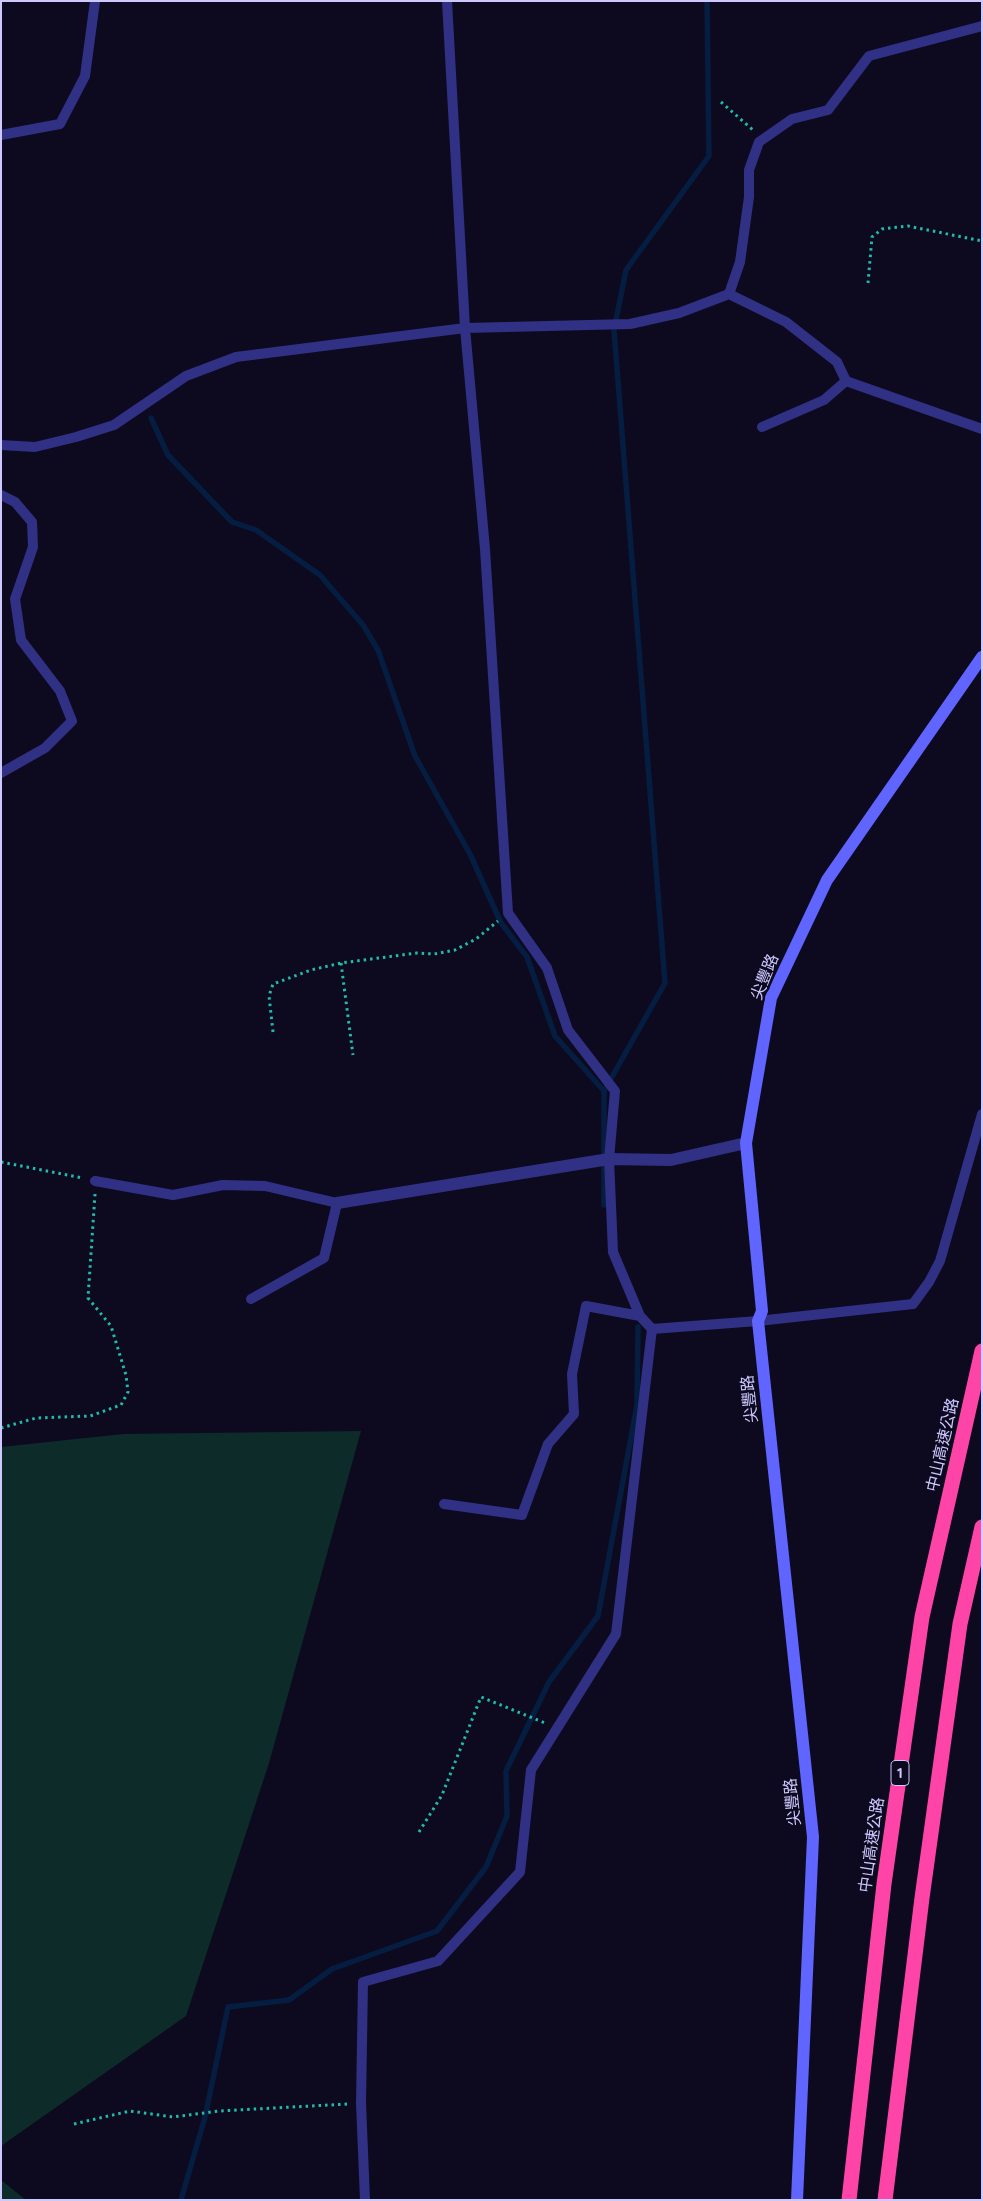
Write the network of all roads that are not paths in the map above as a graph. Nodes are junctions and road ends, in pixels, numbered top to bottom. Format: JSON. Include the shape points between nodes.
{"nodes":[{"id":1,"x":95,"y":1,"type":"edge"},
{"id":2,"x":447,"y":1,"type":"edge"},
{"id":3,"x":982,"y":26,"type":"edge"},
{"id":4,"x":1,"y":135,"type":"edge"},
{"id":5,"x":729,"y":294,"type":"junction"},
{"id":6,"x":465,"y":328,"type":"junction"},
{"id":7,"x":846,"y":381,"type":"junction"},
{"id":8,"x":762,"y":427,"type":"dead end"},
{"id":9,"x":982,"y":429,"type":"edge"},
{"id":10,"x":1,"y":445,"type":"edge"},
{"id":11,"x":1,"y":495,"type":"edge"},
{"id":12,"x":982,"y":657,"type":"edge"},
{"id":13,"x":1,"y":773,"type":"edge"},
{"id":14,"x":982,"y":1114,"type":"edge"},
{"id":15,"x":746,"y":1143,"type":"junction"},
{"id":16,"x":607,"y":1160,"type":"junction"},
{"id":17,"x":95,"y":1181,"type":"road end"},
{"id":18,"x":337,"y":1203,"type":"junction"},
{"id":19,"x":251,"y":1299,"type":"dead end"},
{"id":20,"x":640,"y":1316,"type":"junction"},
{"id":21,"x":758,"y":1321,"type":"junction"},
{"id":22,"x":652,"y":1328,"type":"junction"},
{"id":23,"x":982,"y":1351,"type":"edge"},
{"id":24,"x":444,"y":1504,"type":"dead end"},
{"id":25,"x":982,"y":1527,"type":"edge"},
{"id":26,"x":364,"y":2200,"type":"edge"},
{"id":27,"x":797,"y":2200,"type":"edge"},
{"id":28,"x":849,"y":2200,"type":"edge"},
{"id":29,"x":885,"y":2200,"type":"edge"}],
"edges":[{"from":1,"to":4,"type":"lane","via":[[85,76],[60,124]]},
{"from":2,"to":6,"type":"lane"},
{"from":3,"to":5,"type":"lane","via":[[869,56],[828,110],[792,119],[759,142],[750,170],[740,262]]},
{"from":5,"to":6,"type":"lane","via":[[679,313],[630,324]]},
{"from":5,"to":7,"type":"lane","via":[[786,322],[837,362]]},
{"from":6,"to":10,"type":"lane","via":[[236,357],[186,376],[114,425],[35,447]]},
{"from":6,"to":16,"type":"lane","via":[[485,549],[508,913],[547,968],[568,1030],[614,1091]]},
{"from":7,"to":8,"type":"lane","via":[[824,400]]},
{"from":7,"to":9,"type":"lane"},
{"from":11,"to":13,"type":"lane","via":[[15,502],[32,522],[33,546],[15,599],[21,640],[60,692],[72,721],[45,748]]},
{"from":12,"to":15,"type":"street","name":"尖豐路","via":[[827,880],[771,998]]},
{"from":14,"to":21,"type":"lane","via":[[940,1261],[913,1304]]},
{"from":15,"to":16,"type":"street","via":[[671,1160]]},
{"from":15,"to":21,"type":"street","name":"尖豐路","via":[[762,1311]]},
{"from":16,"to":18,"type":"street"},
{"from":16,"to":20,"type":"lane","via":[[613,1252]]},
{"from":17,"to":18,"type":"lane","via":[[173,1195],[223,1185],[265,1186]]},
{"from":18,"to":19,"type":"lane","via":[[324,1258]]},
{"from":20,"to":22,"type":"lane"},
{"from":20,"to":24,"type":"lane","via":[[586,1306],[572,1374],[574,1414],[548,1444],[522,1515]]},
{"from":21,"to":22,"type":"lane"},
{"from":21,"to":27,"type":"street","name":"尖豐路","via":[[813,1837]]},
{"from":22,"to":26,"type":"lane","via":[[616,1634],[531,1770],[520,1872],[438,1961],[363,1982]]},
{"from":23,"to":28,"type":"highway","name":"中山高速公路","number":"1","via":[[922,1616],[884,1884]]},
{"from":25,"to":29,"type":"highway","via":[[960,1624]]}]}
